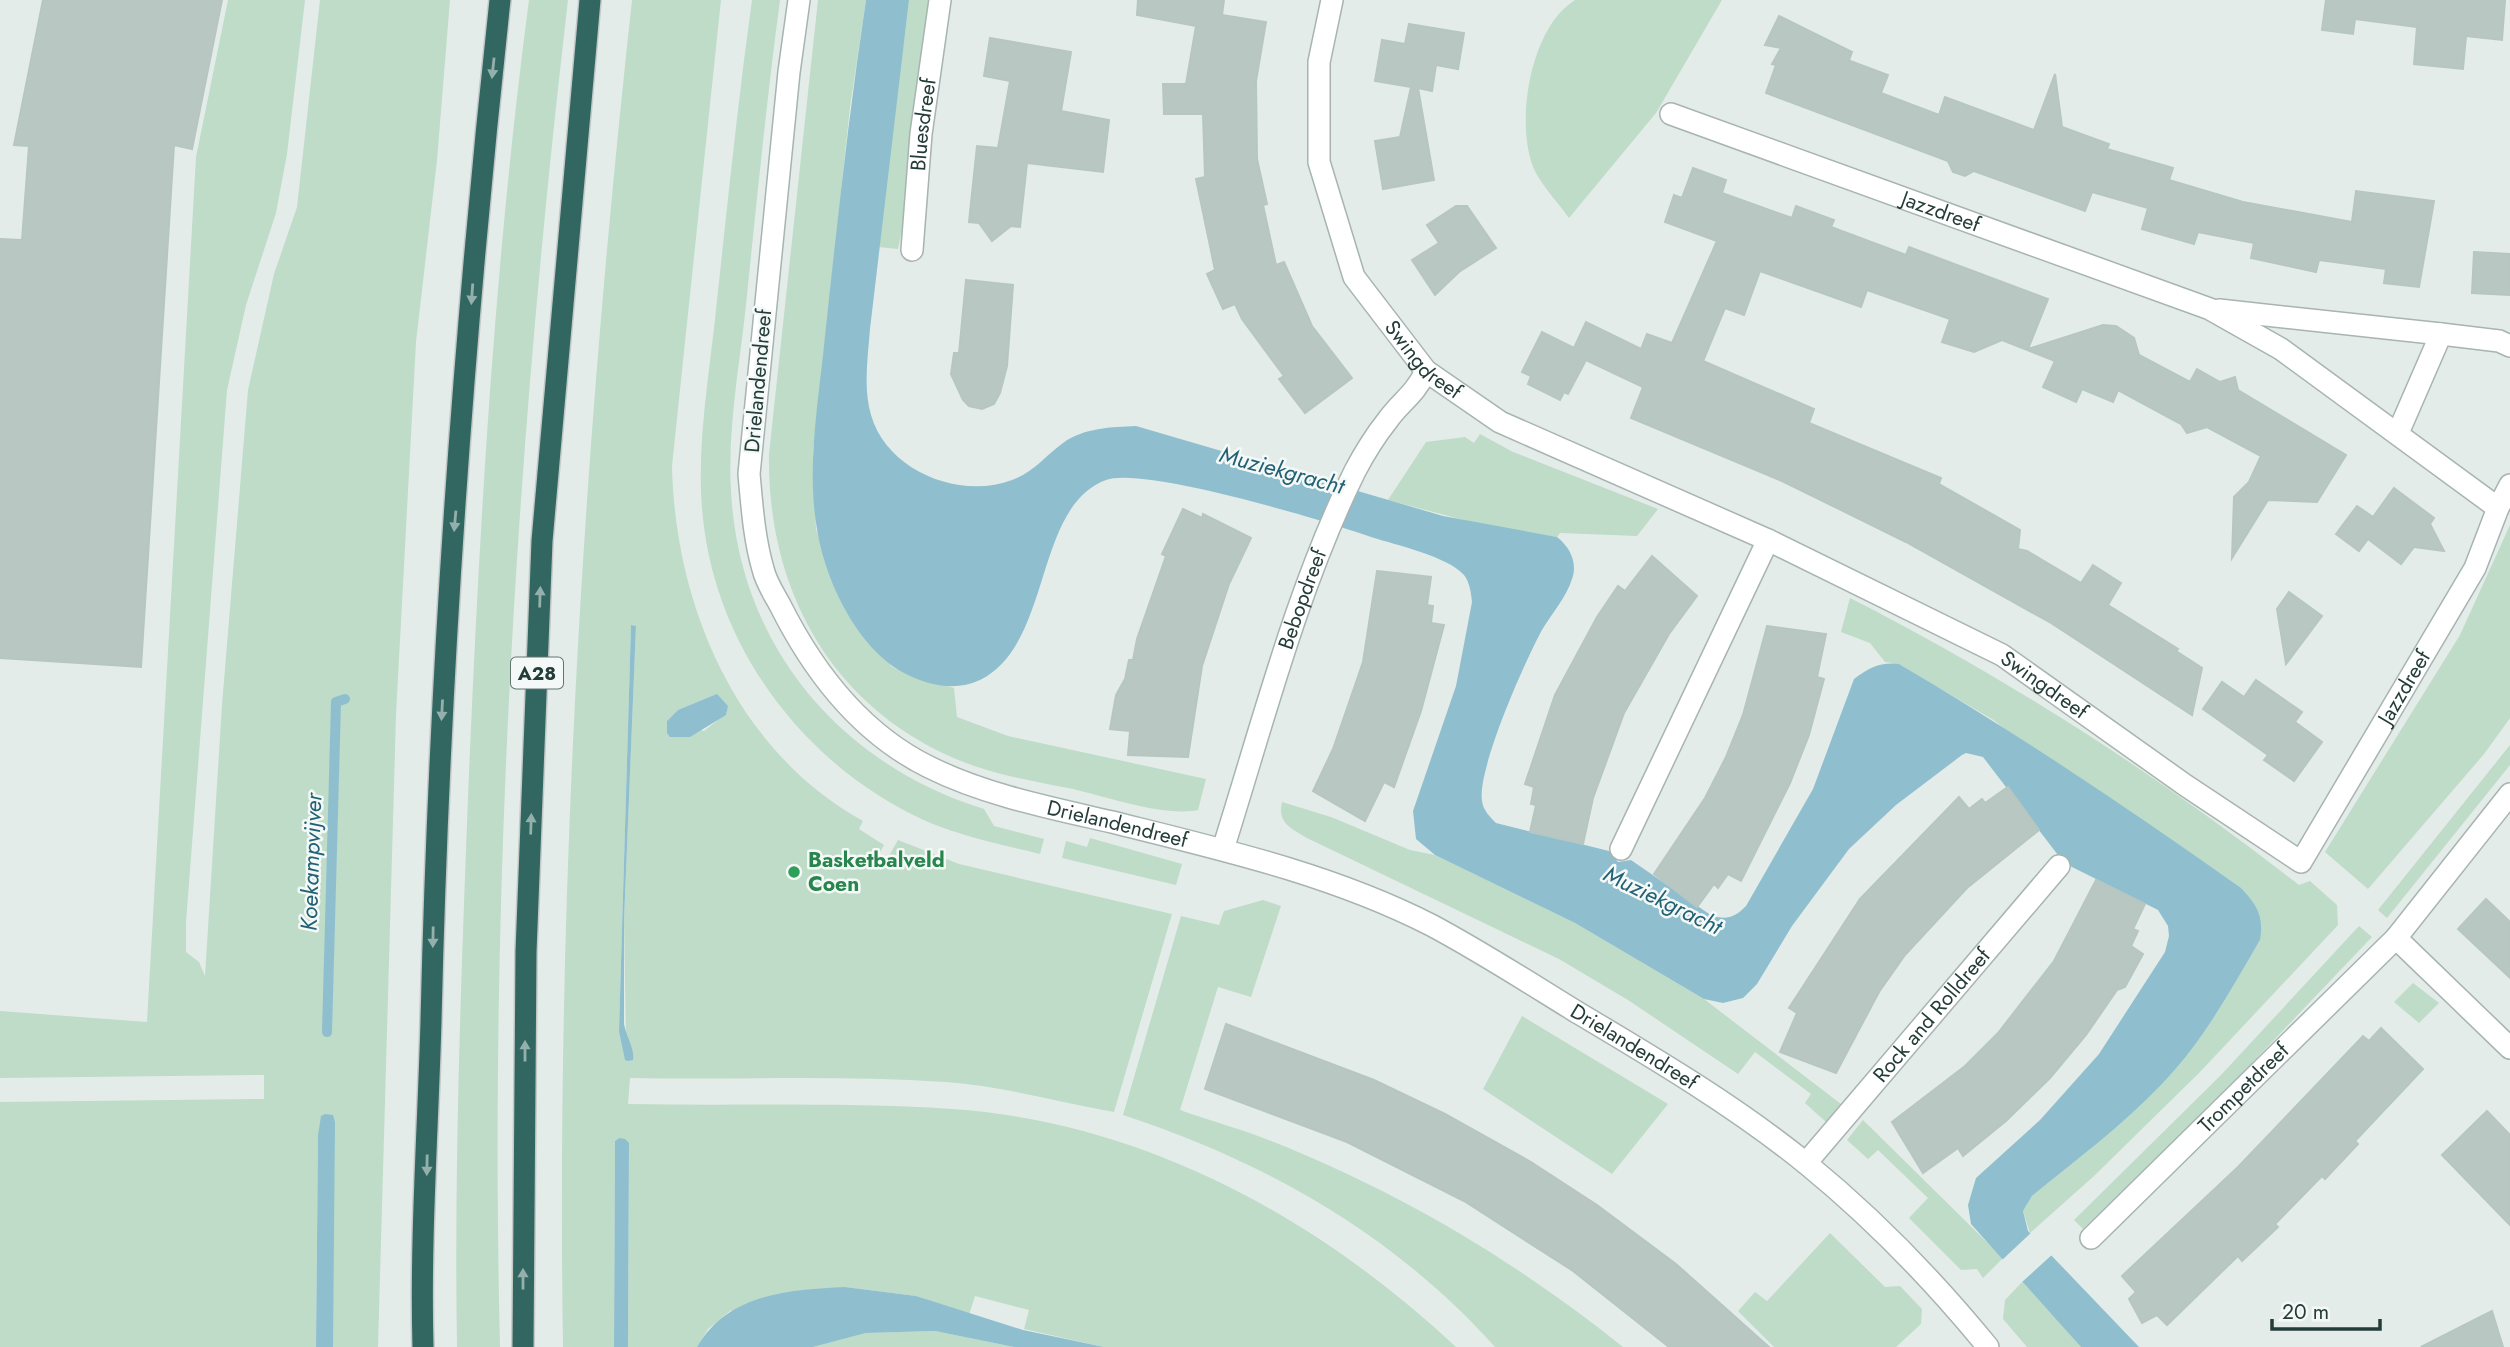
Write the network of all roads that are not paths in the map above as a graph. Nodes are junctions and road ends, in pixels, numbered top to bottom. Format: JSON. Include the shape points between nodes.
{"nodes":[{"id":1,"x":500,"y":0,"type":"edge"},
{"id":2,"x":590,"y":0,"type":"edge"},
{"id":3,"x":799,"y":0,"type":"edge"},
{"id":4,"x":940,"y":0,"type":"edge"},
{"id":5,"x":1332,"y":0,"type":"edge"},
{"id":6,"x":1671,"y":114,"type":"dead end"},
{"id":7,"x":912,"y":250,"type":"dead end"},
{"id":8,"x":2210,"y":309,"type":"junction"},
{"id":9,"x":2441,"y":334,"type":"junction"},
{"id":10,"x":2510,"y":346,"type":"edge"},
{"id":11,"x":1426,"y":371,"type":"junction"},
{"id":12,"x":2398,"y":433,"type":"junction"},
{"id":13,"x":2510,"y":485,"type":"edge"},
{"id":14,"x":2498,"y":508,"type":"junction"},
{"id":15,"x":1768,"y":540,"type":"junction"},
{"id":16,"x":2510,"y":793,"type":"edge"},
{"id":17,"x":1223,"y":849,"type":"junction"},
{"id":18,"x":1621,"y":849,"type":"dead end"},
{"id":19,"x":2301,"y":862,"type":"joint"},
{"id":20,"x":2059,"y":866,"type":"dead end"},
{"id":21,"x":2396,"y":938,"type":"junction"},
{"id":22,"x":2510,"y":1048,"type":"edge"},
{"id":23,"x":1806,"y":1163,"type":"junction"},
{"id":24,"x":2091,"y":1238,"type":"dead end"},
{"id":25,"x":423,"y":1347,"type":"edge"},
{"id":26,"x":523,"y":1347,"type":"edge"},
{"id":27,"x":1988,"y":1347,"type":"edge"}],
"edges":[{"from":1,"to":25,"type":"highway","one_way":true,"via":[[478,205],[445,642],[434,868]]},
{"from":26,"to":2,"type":"highway","number":"A28","one_way":true,"via":[[526,952],[542,541]]},
{"from":3,"to":17,"type":"street","name":"Drielandendreef","via":[[749,474],[764,574],[818,672],[850,709],[928,766],[981,787],[1066,811]]},
{"from":4,"to":7,"type":"street","name":"Bluesdreef","via":[[920,134]]},
{"from":5,"to":11,"type":"street","name":"Swingdreef","via":[[1319,62],[1319,162],[1354,277]]},
{"from":6,"to":8,"type":"street","name":"Jazzdreef"},
{"from":8,"to":9,"type":"street","name":"Jazzdreef"},
{"from":8,"to":12,"type":"street","name":"Jazzdreef","via":[[2281,349]]},
{"from":9,"to":10,"type":"street","name":"Jazzdreef"},
{"from":9,"to":12,"type":"street"},
{"from":11,"to":15,"type":"street","name":"Swingdreef","via":[[1500,422]]},
{"from":11,"to":17,"type":"street","name":"Bebopdreef","via":[[1415,393],[1388,419],[1356,469],[1327,536],[1301,598]]},
{"from":12,"to":14,"type":"street","name":"Jazzdreef"},
{"from":13,"to":14,"type":"street","name":"Jazzdreef"},
{"from":14,"to":19,"type":"street","name":"Jazzdreef","via":[[2475,568]]},
{"from":15,"to":18,"type":"street"},
{"from":15,"to":19,"type":"street","name":"Swingdreef","via":[[2002,655]]},
{"from":16,"to":21,"type":"street","name":"Trompetdreef"},
{"from":17,"to":23,"type":"street","name":"Drielandendreef","via":[[1345,887],[1431,925],[1609,1031]]},
{"from":20,"to":23,"type":"street","name":"Rock and Rolldreef"},
{"from":21,"to":22,"type":"street"},
{"from":21,"to":24,"type":"street","name":"Trompetdreef"},
{"from":23,"to":27,"type":"street","name":"Drielandendreef","via":[[1875,1223]]}]}
